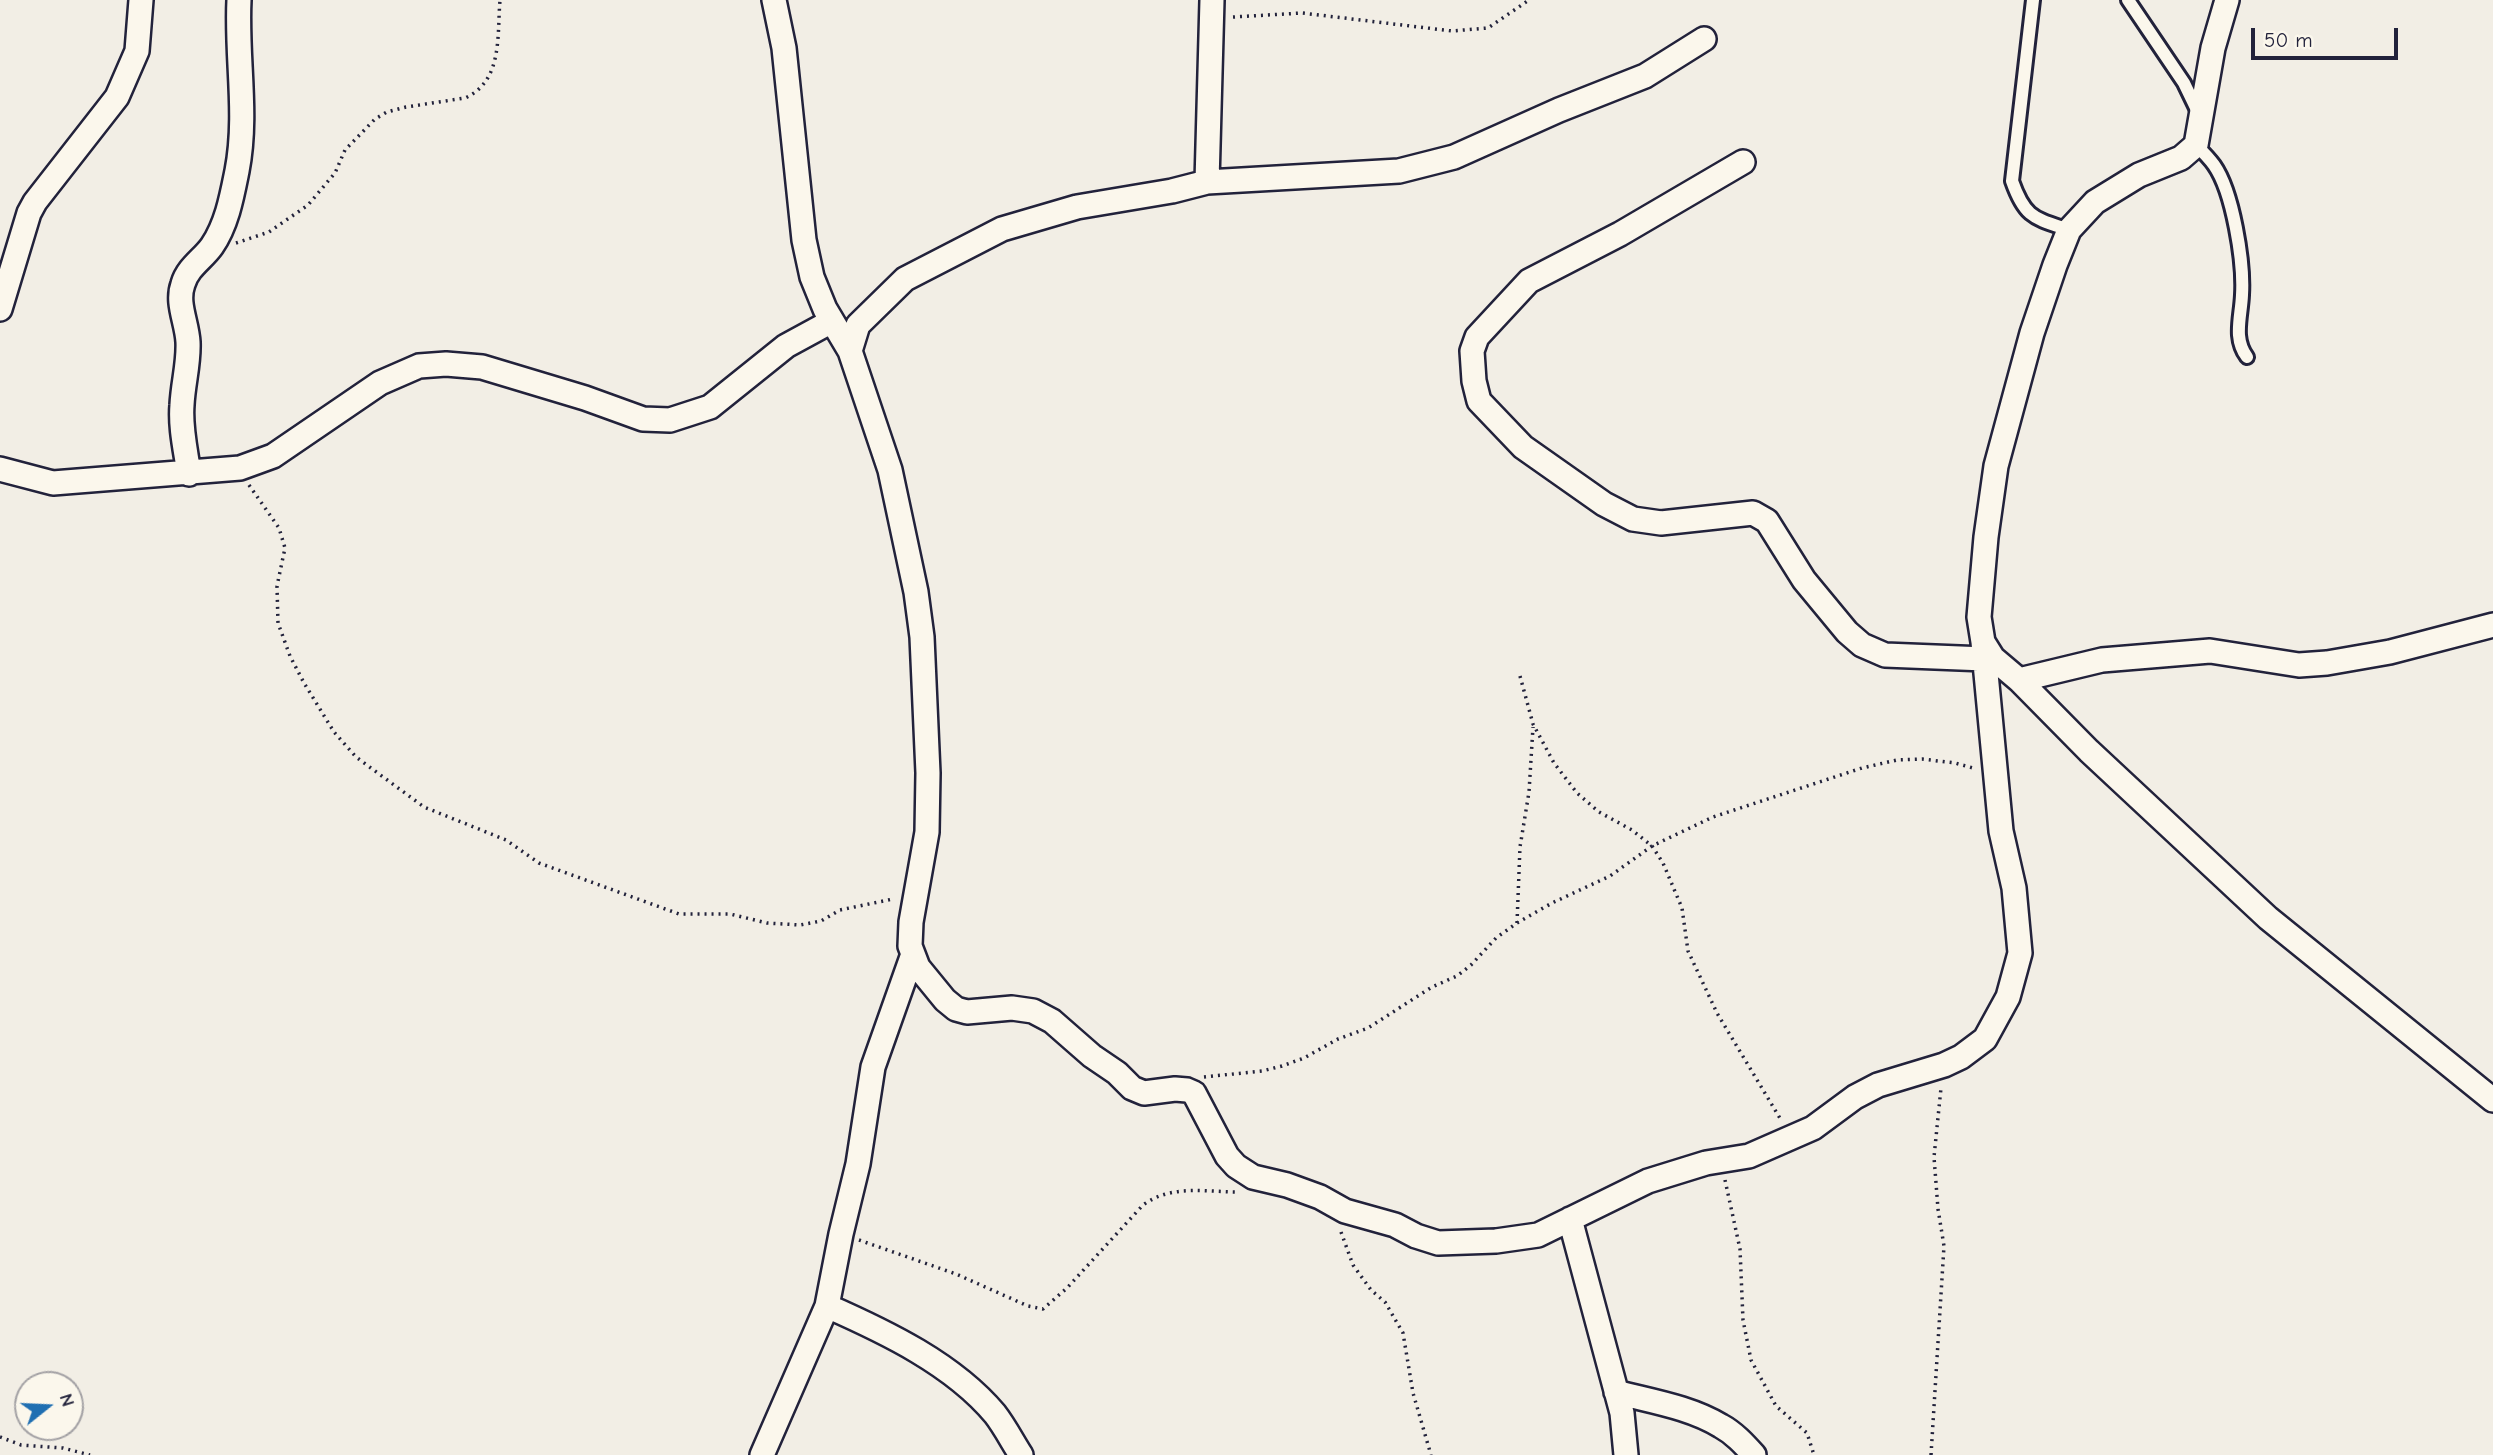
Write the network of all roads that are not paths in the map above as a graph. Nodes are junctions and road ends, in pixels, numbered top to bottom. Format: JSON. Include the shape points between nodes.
{"nodes":[{"id":1,"x":141,"y":0,"type":"edge"},
{"id":2,"x":239,"y":0,"type":"edge"},
{"id":3,"x":774,"y":0,"type":"edge"},
{"id":4,"x":2033,"y":0,"type":"edge"},
{"id":5,"x":2128,"y":0,"type":"edge"},
{"id":6,"x":2227,"y":0,"type":"edge"},
{"id":7,"x":1212,"y":9,"type":"edge"},
{"id":8,"x":1704,"y":39,"type":"dead end"},
{"id":9,"x":2202,"y":119,"type":"junction"},
{"id":10,"x":2196,"y":145,"type":"junction"},
{"id":11,"x":1744,"y":162,"type":"dead end"},
{"id":12,"x":1207,"y":182,"type":"junction"},
{"id":13,"x":2068,"y":230,"type":"junction"},
{"id":14,"x":0,"y":309,"type":"edge"},
{"id":15,"x":832,"y":321,"type":"junction"},
{"id":16,"x":850,"y":351,"type":"junction"},
{"id":17,"x":2247,"y":357,"type":"dead end"},
{"id":18,"x":0,"y":469,"type":"edge"},
{"id":19,"x":189,"y":474,"type":"junction"},
{"id":20,"x":2493,"y":625,"type":"edge"},
{"id":21,"x":1984,"y":650,"type":"junction"},
{"id":22,"x":2019,"y":680,"type":"junction"},
{"id":23,"x":913,"y":954,"type":"junction"},
{"id":24,"x":2493,"y":1100,"type":"edge"},
{"id":25,"x":1570,"y":1219,"type":"junction"},
{"id":26,"x":827,"y":1306,"type":"junction"},
{"id":27,"x":1616,"y":1392,"type":"junction"},
{"id":28,"x":762,"y":1455,"type":"edge"},
{"id":29,"x":1021,"y":1455,"type":"edge"},
{"id":30,"x":1626,"y":1455,"type":"edge"},
{"id":31,"x":1754,"y":1455,"type":"edge"}],
"edges":[{"from":1,"to":14,"type":"street","via":[[137,51],[117,97],[35,202]]},
{"from":2,"to":19,"type":"street","via":[[242,127],[232,198],[213,245],[190,269],[181,299],[188,338],[182,411]]},
{"from":3,"to":15,"type":"street","via":[[784,48],[804,240],[812,277]]},
{"from":4,"to":13,"type":"lane","via":[[2012,181],[2020,203],[2036,218]]},
{"from":5,"to":9,"type":"lane","via":[[2184,83]]},
{"from":6,"to":9,"type":"street","via":[[2205,84]]},
{"from":7,"to":12,"type":"street"},
{"from":8,"to":12,"type":"street","via":[[1645,76],[1454,158],[1399,171]]},
{"from":9,"to":10,"type":"street"},
{"from":10,"to":13,"type":"street","via":[[2182,158],[2139,175],[2095,202]]},
{"from":10,"to":17,"type":"lane","via":[[2215,166],[2231,209],[2241,257],[2239,347]]},
{"from":11,"to":21,"type":"street","via":[[1529,281],[1478,337],[1472,351],[1479,401],[1523,447],[1633,519],[1661,523],[1753,513],[1767,521],[1804,580],[1862,645],[1885,655]]},
{"from":12,"to":16,"type":"street","via":[[1077,207],[1002,229],[905,279],[858,324]]},
{"from":13,"to":21,"type":"street","via":[[2032,333],[1996,466],[1979,617]]},
{"from":15,"to":16,"type":"street"},
{"from":15,"to":19,"type":"street","via":[[786,346],[710,407],[670,420],[643,419],[482,367],[419,366],[380,383],[272,456],[240,468]]},
{"from":16,"to":23,"type":"street","via":[[890,470],[921,626],[928,820],[910,946]]},
{"from":18,"to":19,"type":"street","via":[[53,483]]},
{"from":20,"to":22,"type":"street","via":[[2327,663],[2299,665],[2210,651],[2102,660]]},
{"from":21,"to":22,"type":"street"},
{"from":21,"to":25,"type":"street","via":[[2001,831],[2014,888],[2020,953],[2008,997],[1985,1039],[1944,1065],[1878,1085],[1792,1138],[1749,1156],[1648,1181]]},
{"from":22,"to":24,"type":"street","via":[[2268,918]]},
{"from":23,"to":25,"type":"street","via":[[918,967],[956,1009],[1034,1012],[1052,1021],[1132,1088],[1144,1093],[1175,1089],[1194,1093],[1227,1156],[1253,1177],[1287,1185],[1345,1211],[1438,1242],[1538,1235]]},
{"from":23,"to":26,"type":"street","via":[[873,1067],[858,1164]]},
{"from":25,"to":27,"type":"street"},
{"from":26,"to":28,"type":"street"},
{"from":26,"to":29,"type":"street","via":[[926,1357],[964,1385],[994,1413]]},
{"from":27,"to":30,"type":"street"},
{"from":27,"to":31,"type":"street","via":[[1720,1425]]}]}
